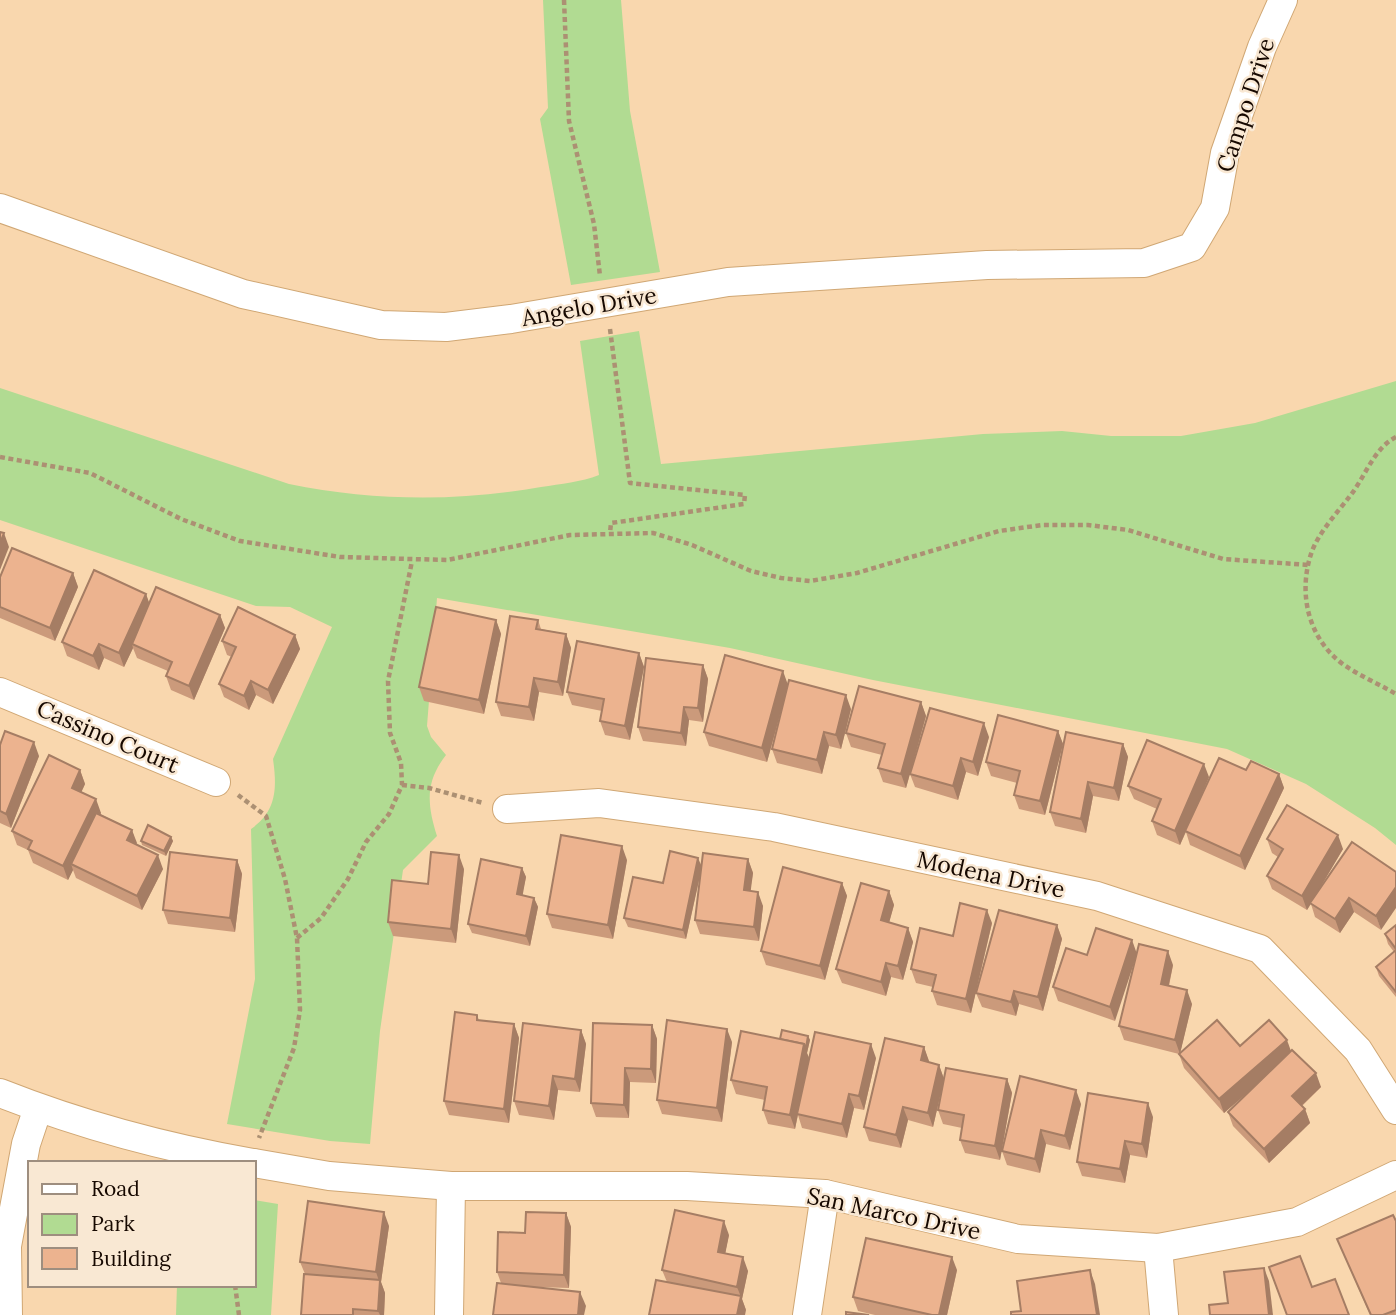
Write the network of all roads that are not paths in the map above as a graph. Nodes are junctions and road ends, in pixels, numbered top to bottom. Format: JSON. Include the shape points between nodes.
{"nodes":[{"id":1,"x":1283,"y":0,"type":"edge"},
{"id":2,"x":0,"y":208,"type":"edge"},
{"id":3,"x":1192,"y":247,"type":"joint"},
{"id":4,"x":0,"y":692,"type":"edge"},
{"id":5,"x":216,"y":782,"type":"road end"},
{"id":6,"x":507,"y":809,"type":"road end"},
{"id":7,"x":0,"y":1093,"type":"edge"},
{"id":8,"x":38,"y":1108,"type":"junction"},
{"id":9,"x":1396,"y":1110,"type":"edge"},
{"id":10,"x":242,"y":1161,"type":"edge"},
{"id":11,"x":256,"y":1164,"type":"edge"},
{"id":12,"x":1396,"y":1175,"type":"edge"},
{"id":13,"x":451,"y":1186,"type":"junction"},
{"id":14,"x":825,"y":1194,"type":"junction"},
{"id":15,"x":1158,"y":1248,"type":"junction"},
{"id":16,"x":8,"y":1315,"type":"edge"},
{"id":17,"x":449,"y":1315,"type":"edge"},
{"id":18,"x":807,"y":1315,"type":"edge"},
{"id":19,"x":1164,"y":1315,"type":"edge"}],
"edges":[{"from":1,"to":3,"type":"street","name":"Campo Drive","via":[[1225,153],[1215,208]]},
{"from":2,"to":3,"type":"street","name":"Angelo Drive","via":[[243,294],[381,325],[446,327],[741,281],[987,265],[1144,263]]},
{"from":4,"to":5,"type":"street","name":"Cassino Court"},
{"from":6,"to":9,"type":"street","name":"Modena Drive","via":[[599,803],[774,827],[1097,896],[1261,949],[1358,1050]]},
{"from":7,"to":8,"type":"street","name":"San Marco Drive"},
{"from":8,"to":10,"type":"street","name":"San Marco Drive","via":[[187,1151]]},
{"from":8,"to":16,"type":"street","via":[[26,1143],[7,1246]]},
{"from":11,"to":13,"type":"street","name":"San Marco Drive","via":[[329,1176]]},
{"from":12,"to":15,"type":"street","name":"San Marco Drive","via":[[1297,1222]]},
{"from":13,"to":14,"type":"street","name":"San Marco Drive","via":[[687,1186]]},
{"from":13,"to":17,"type":"street"},
{"from":14,"to":15,"type":"street","name":"San Marco Drive","via":[[1018,1239]]},
{"from":14,"to":18,"type":"street"},
{"from":15,"to":19,"type":"street"}]}
